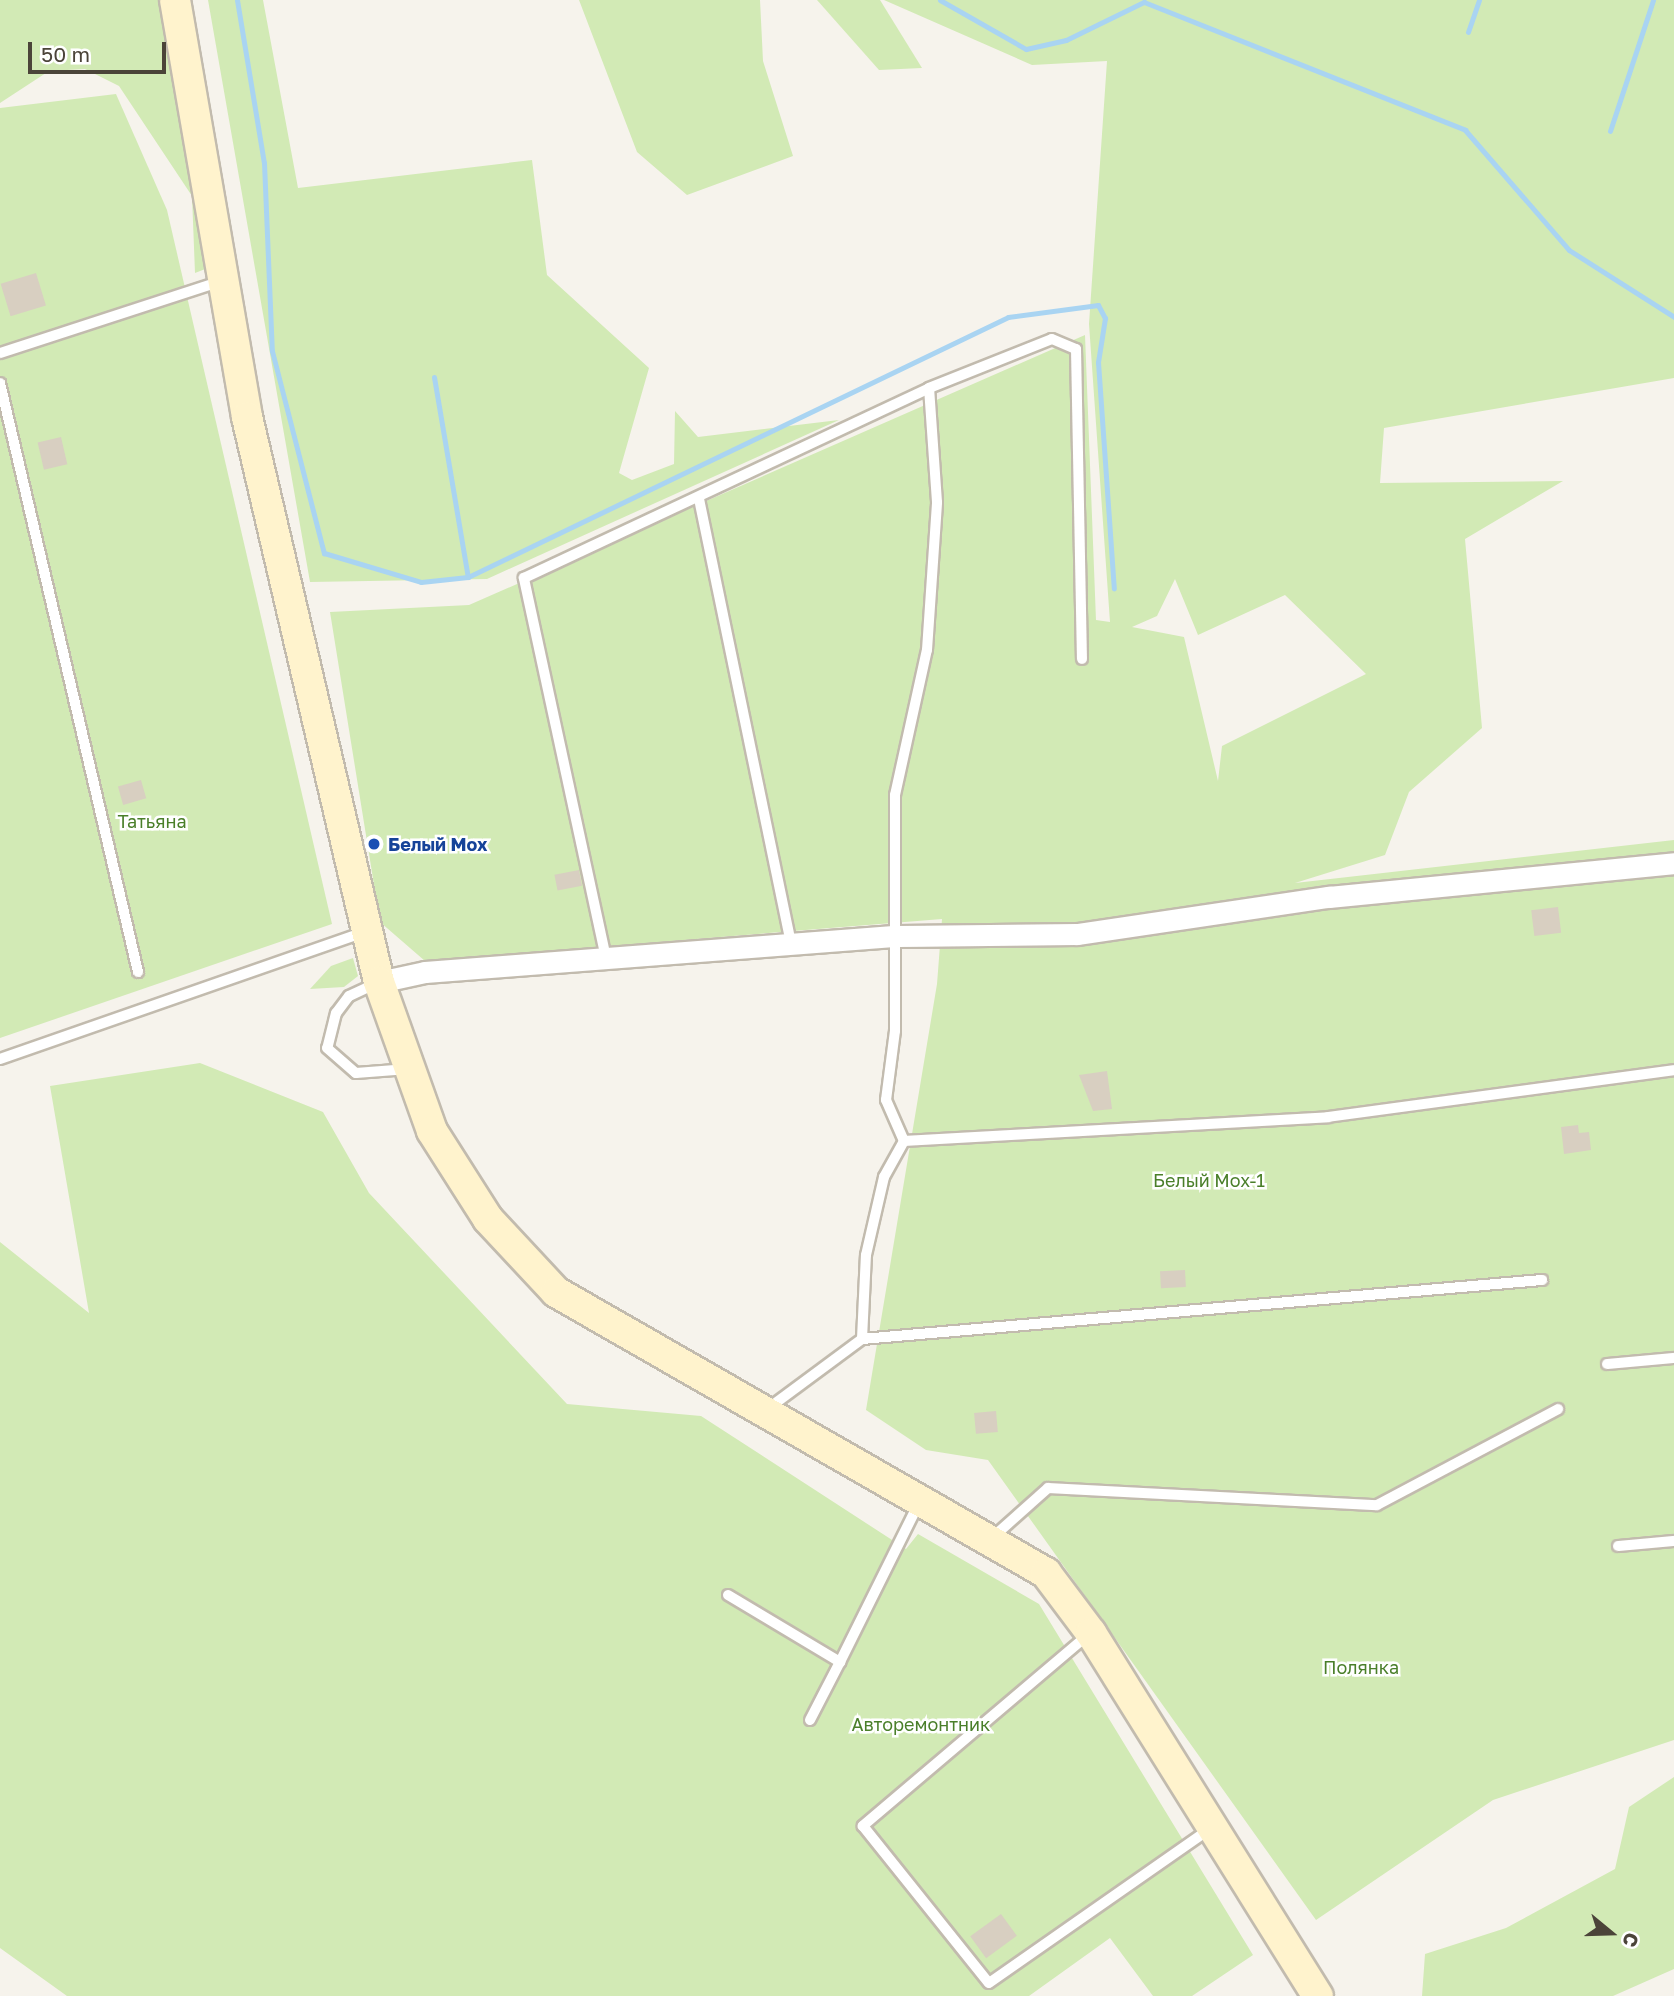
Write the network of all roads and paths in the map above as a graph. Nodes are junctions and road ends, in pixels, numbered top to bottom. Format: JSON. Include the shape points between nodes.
{"nodes":[{"id":1,"x":175,"y":0,"type":"edge"},
{"id":2,"x":223,"y":280,"type":"junction"},
{"id":3,"x":0,"y":353,"type":"edge"},
{"id":4,"x":0,"y":383,"type":"edge"},
{"id":5,"x":929,"y":388,"type":"junction"},
{"id":6,"x":699,"y":499,"type":"junction"},
{"id":7,"x":1082,"y":659,"type":"dead end"},
{"id":8,"x":1674,"y":863,"type":"edge"},
{"id":9,"x":367,"y":930,"type":"junction"},
{"id":10,"x":897,"y":936,"type":"junction"},
{"id":11,"x":791,"y":944,"type":"junction"},
{"id":12,"x":607,"y":958,"type":"junction"},
{"id":13,"x":138,"y":972,"type":"dead end"},
{"id":14,"x":379,"y":982,"type":"junction"},
{"id":15,"x":0,"y":1059,"type":"edge"},
{"id":16,"x":409,"y":1069,"type":"junction"},
{"id":17,"x":1674,"y":1070,"type":"edge"},
{"id":18,"x":904,"y":1141,"type":"junction"},
{"id":19,"x":1542,"y":1280,"type":"dead end"},
{"id":20,"x":862,"y":1339,"type":"junction"},
{"id":21,"x":1674,"y":1357,"type":"edge"},
{"id":22,"x":1607,"y":1364,"type":"dead end"},
{"id":23,"x":1558,"y":1409,"type":"dead end"},
{"id":24,"x":763,"y":1412,"type":"junction"},
{"id":25,"x":921,"y":1499,"type":"junction"},
{"id":26,"x":992,"y":1538,"type":"junction"},
{"id":27,"x":1674,"y":1541,"type":"edge"},
{"id":28,"x":1618,"y":1546,"type":"dead end"},
{"id":29,"x":728,"y":1595,"type":"dead end"},
{"id":30,"x":1091,"y":1633,"type":"junction"},
{"id":31,"x":840,"y":1661,"type":"junction"},
{"id":32,"x":810,"y":1720,"type":"dead end"},
{"id":33,"x":1213,"y":1826,"type":"junction"},
{"id":34,"x":1318,"y":1996,"type":"edge"}],
"edges":[{"from":1,"to":2,"type":"street"},
{"from":2,"to":3,"type":"lane"},
{"from":2,"to":9,"type":"street","via":[[247,417]]},
{"from":4,"to":13,"type":"lane"},
{"from":5,"to":6,"type":"lane"},
{"from":5,"to":7,"type":"lane","via":[[1052,339],[1076,349]]},
{"from":5,"to":10,"type":"lane","via":[[937,502],[927,650],[895,795]]},
{"from":6,"to":11,"type":"lane"},
{"from":6,"to":12,"type":"lane","via":[[524,578]]},
{"from":8,"to":10,"type":"street","via":[[1329,897],[1077,934]]},
{"from":9,"to":14,"type":"street"},
{"from":9,"to":15,"type":"lane"},
{"from":10,"to":11,"type":"street"},
{"from":10,"to":18,"type":"lane","via":[[895,1031],[886,1100]]},
{"from":11,"to":12,"type":"street"},
{"from":12,"to":14,"type":"street","via":[[425,972]]},
{"from":14,"to":16,"type":"street"},
{"from":14,"to":16,"type":"lane","via":[[349,996],[336,1013],[327,1048],[356,1073]]},
{"from":16,"to":24,"type":"street","via":[[432,1131],[488,1219],[556,1292]]},
{"from":17,"to":18,"type":"lane","via":[[1328,1117]]},
{"from":18,"to":20,"type":"lane","via":[[884,1177],[866,1255]]},
{"from":19,"to":20,"type":"lane"},
{"from":20,"to":24,"type":"lane"},
{"from":21,"to":22,"type":"lane"},
{"from":23,"to":26,"type":"lane","via":[[1377,1505],[1048,1488]]},
{"from":24,"to":25,"type":"street"},
{"from":25,"to":26,"type":"street"},
{"from":25,"to":31,"type":"lane"},
{"from":26,"to":30,"type":"street","via":[[1046,1573]]},
{"from":27,"to":28,"type":"lane"},
{"from":29,"to":31,"type":"lane"},
{"from":30,"to":33,"type":"street"},
{"from":30,"to":33,"type":"lane","via":[[863,1826],[989,1983]]},
{"from":31,"to":32,"type":"lane"},
{"from":33,"to":34,"type":"street"}]}
